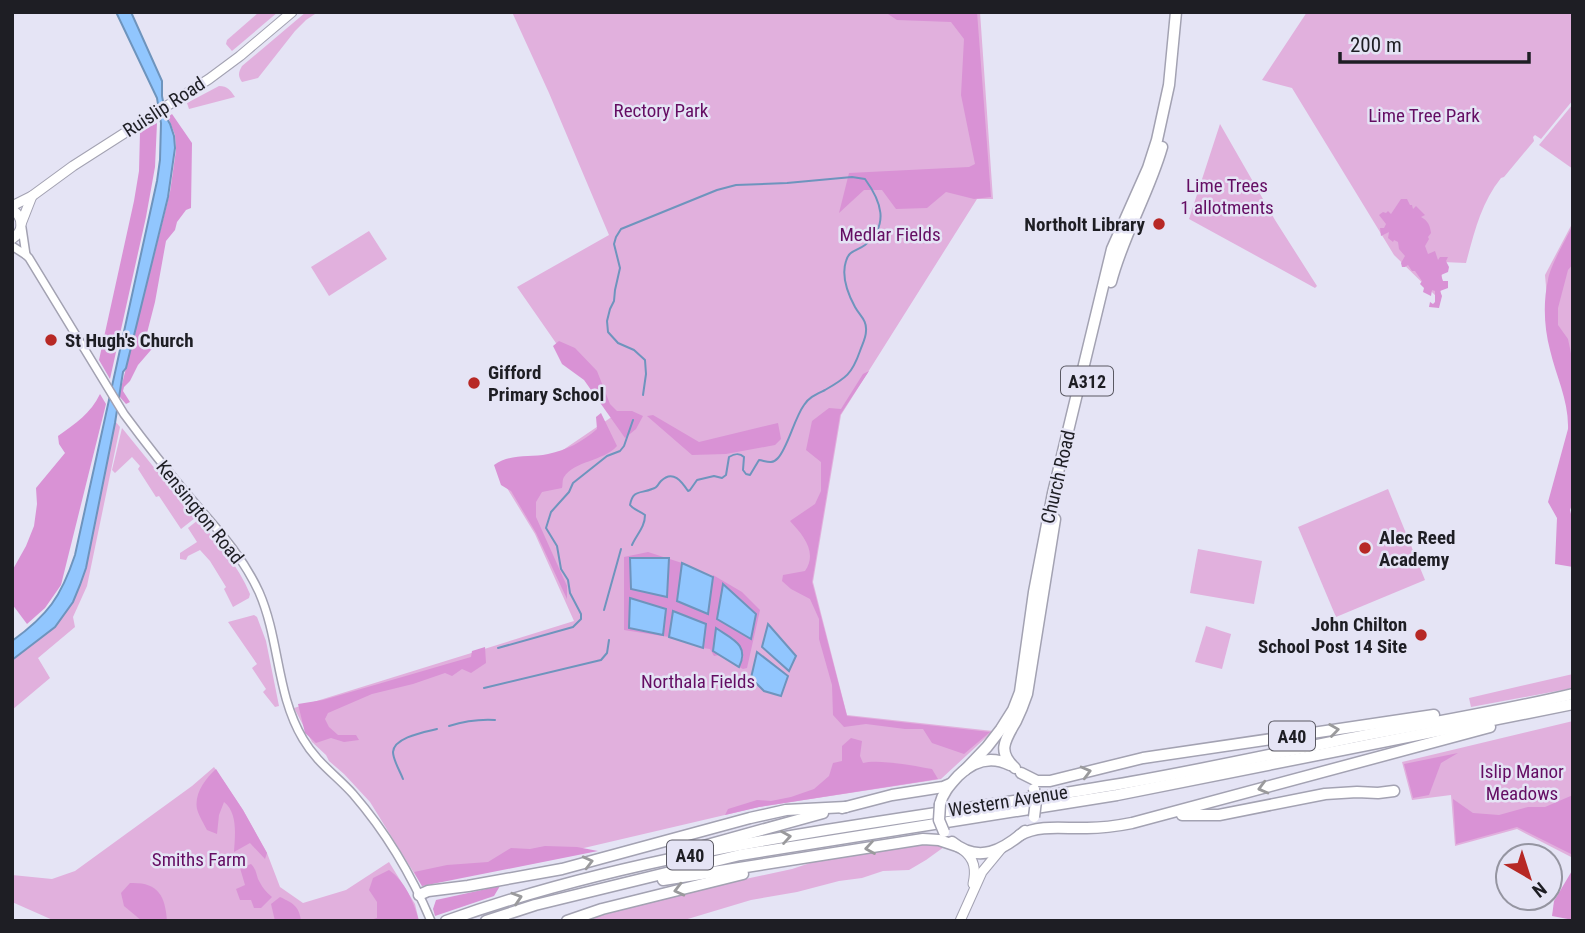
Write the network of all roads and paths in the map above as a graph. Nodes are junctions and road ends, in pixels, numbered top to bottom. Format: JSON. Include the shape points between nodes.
{"nodes":[{"id":1,"x":292,"y":12,"type":"edge"},
{"id":2,"x":1176,"y":12,"type":"edge"},
{"id":3,"x":1183,"y":12,"type":"edge"},
{"id":4,"x":32,"y":197,"type":"junction"},
{"id":5,"x":12,"y":208,"type":"edge"},
{"id":6,"x":22,"y":225,"type":"junction"},
{"id":7,"x":12,"y":239,"type":"edge"},
{"id":8,"x":12,"y":246,"type":"edge"},
{"id":9,"x":26,"y":255,"type":"junction"},
{"id":10,"x":1571,"y":699,"type":"edge"},
{"id":11,"x":965,"y":769,"type":"junction"},
{"id":12,"x":1018,"y":770,"type":"junction"},
{"id":13,"x":950,"y":784,"type":"junction"},
{"id":14,"x":1394,"y":791,"type":"dead end"},
{"id":15,"x":846,"y":807,"type":"junction"},
{"id":16,"x":1163,"y":816,"type":"junction"},
{"id":17,"x":1020,"y":835,"type":"junction"},
{"id":18,"x":1005,"y":846,"type":"junction"},
{"id":19,"x":959,"y":847,"type":"junction"},
{"id":20,"x":817,"y":856,"type":"junction"},
{"id":21,"x":633,"y":866,"type":"junction"},
{"id":22,"x":587,"y":892,"type":"junction"},
{"id":23,"x":419,"y":895,"type":"junction"},
{"id":24,"x":967,"y":906,"type":"junction"},
{"id":25,"x":449,"y":920,"type":"edge"},
{"id":26,"x":431,"y":921,"type":"edge"},
{"id":27,"x":486,"y":921,"type":"edge"},
{"id":28,"x":567,"y":921,"type":"edge"},
{"id":29,"x":960,"y":921,"type":"edge"}],
"edges":[{"from":1,"to":4,"type":"main road","name":"Ruislip Road","via":[[240,56]]},
{"from":2,"to":11,"type":"highway","name":"Church Road","number":"A312","via":[[1169,85],[1157,139],[1112,250],[1053,493],[1020,692],[1001,729]]},
{"from":3,"to":12,"type":"highway","name":"Church Road","number":"A312","via":[[1176,86],[1164,142],[1114,270],[1060,495],[1027,694],[1004,748],[1007,760]]},
{"from":4,"to":5,"type":"main road","name":"Ruislip Road"},
{"from":4,"to":6,"type":"main road"},
{"from":5,"to":6,"type":"main road"},
{"from":6,"to":7,"type":"main road"},
{"from":6,"to":9,"type":"street","name":"Kensington Road"},
{"from":8,"to":9,"type":"street","name":"Kensington Road"},
{"from":9,"to":23,"type":"street","name":"Kensington Road","via":[[124,414],[235,551],[272,628],[286,704],[299,732],[321,764],[358,801]]},
{"from":12,"to":10,"type":"highway","number":"A40","one_way":true,"via":[[1037,781],[1050,782],[1143,758]]},
{"from":10,"to":16,"type":"highway","number":"A40","one_way":true},
{"from":21,"to":10,"type":"highway","name":"Western Avenue","number":"A40","one_way":true,"via":[[747,843],[1115,785]]},
{"from":10,"to":22,"type":"highway","name":"Western Avenue","number":"A40","via":[[1117,795],[740,855]]},
{"from":11,"to":12,"type":"highway","via":[[989,760]]},
{"from":11,"to":13,"type":"highway","number":"A312"},
{"from":12,"to":17,"type":"highway","number":"A312","bridge":true,"via":[[1034,789],[1037,801],[1034,817]]},
{"from":13,"to":15,"type":"highway","number":"A40"},
{"from":13,"to":19,"type":"highway","number":"A312","bridge":true,"via":[[942,794],[939,820],[943,832]]},
{"from":14,"to":16,"type":"highway","via":[[1325,794],[1219,815]]},
{"from":15,"to":21,"type":"highway","number":"A40"},
{"from":23,"to":15,"type":"highway","one_way":true,"via":[[562,869],[786,810]]},
{"from":16,"to":17,"type":"highway","number":"A40","via":[[1115,827],[1054,828]]},
{"from":17,"to":18,"type":"highway","number":"A312"},
{"from":18,"to":19,"type":"highway","number":"A312","via":[[989,853]]},
{"from":18,"to":24,"type":"main road","number":"A312","via":[[991,859]]},
{"from":19,"to":20,"type":"highway","number":"A40","one_way":true,"via":[[923,839]]},
{"from":19,"to":24,"type":"main road","number":"A312","via":[[970,855],[975,868]]},
{"from":20,"to":22,"type":"highway","number":"A40"},
{"from":20,"to":28,"type":"highway","one_way":true},
{"from":25,"to":21,"type":"highway","name":"Western Avenue","number":"A40","one_way":true},
{"from":22,"to":27,"type":"highway","name":"Western Avenue","number":"A40"},
{"from":23,"to":26,"type":"street","name":"Kensington Road"},
{"from":24,"to":29,"type":"main road","number":"A312"}]}
